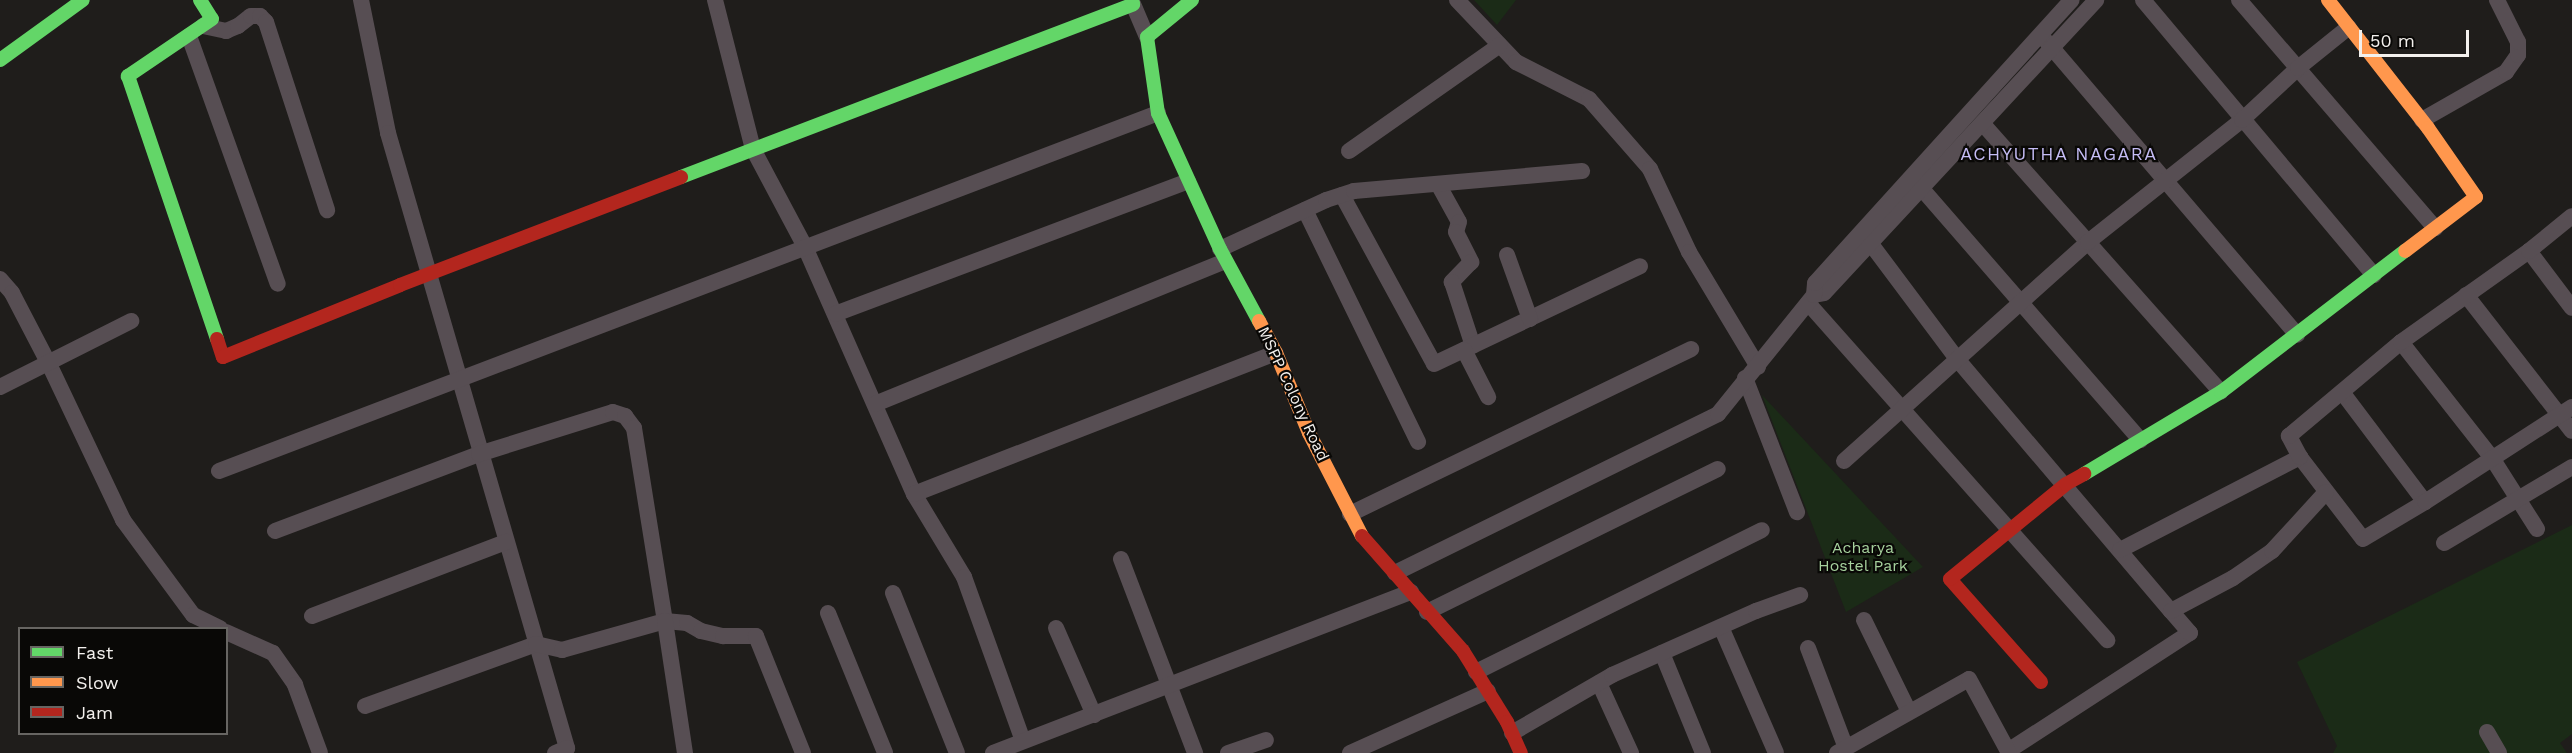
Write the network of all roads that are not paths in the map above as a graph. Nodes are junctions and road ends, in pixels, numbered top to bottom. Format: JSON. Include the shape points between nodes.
{"nodes":[{"id":1,"x":83,"y":0,"type":"edge"},
{"id":2,"x":200,"y":0,"type":"edge"},
{"id":3,"x":361,"y":0,"type":"edge"},
{"id":4,"x":715,"y":0,"type":"edge"},
{"id":5,"x":1192,"y":0,"type":"edge"},
{"id":6,"x":1457,"y":0,"type":"edge"},
{"id":7,"x":2072,"y":0,"type":"edge"},
{"id":8,"x":2096,"y":0,"type":"edge"},
{"id":9,"x":2143,"y":0,"type":"edge"},
{"id":10,"x":2239,"y":0,"type":"edge"},
{"id":11,"x":2328,"y":0,"type":"edge"},
{"id":12,"x":2497,"y":0,"type":"edge"},
{"id":13,"x":1132,"y":2,"type":"edge"},
{"id":14,"x":203,"y":26,"type":"junction"},
{"id":15,"x":2349,"y":27,"type":"junction"},
{"id":16,"x":2040,"y":35,"type":"junction"},
{"id":17,"x":189,"y":36,"type":"junction"},
{"id":18,"x":1148,"y":37,"type":"junction"},
{"id":19,"x":1500,"y":45,"type":"junction"},
{"id":20,"x":2054,"y":48,"type":"junction"},
{"id":21,"x":0,"y":60,"type":"edge"},
{"id":22,"x":2298,"y":68,"type":"junction"},
{"id":23,"x":1158,"y":113,"type":"junction"},
{"id":24,"x":2242,"y":120,"type":"junction"},
{"id":25,"x":2422,"y":120,"type":"junction"},
{"id":26,"x":1983,"y":124,"type":"junction"},
{"id":27,"x":753,"y":149,"type":"junction"},
{"id":28,"x":1349,"y":151,"type":"dead end"},
{"id":29,"x":1582,"y":171,"type":"dead end"},
{"id":30,"x":1188,"y":181,"type":"junction"},
{"id":31,"x":2166,"y":181,"type":"junction"},
{"id":32,"x":1917,"y":183,"type":"junction"},
{"id":33,"x":1438,"y":184,"type":"junction"},
{"id":34,"x":1342,"y":195,"type":"junction"},
{"id":35,"x":327,"y":210,"type":"dead end"},
{"id":36,"x":1305,"y":210,"type":"junction"},
{"id":37,"x":2572,"y":216,"type":"edge"},
{"id":38,"x":2435,"y":228,"type":"junction"},
{"id":39,"x":2088,"y":242,"type":"junction"},
{"id":40,"x":1871,"y":244,"type":"junction"},
{"id":41,"x":806,"y":247,"type":"junction"},
{"id":42,"x":2529,"y":251,"type":"junction"},
{"id":43,"x":1222,"y":255,"type":"junction"},
{"id":44,"x":1507,"y":255,"type":"dead end"},
{"id":45,"x":1640,"y":266,"type":"dead end"},
{"id":46,"x":429,"y":273,"type":"junction"},
{"id":47,"x":2374,"y":275,"type":"junction"},
{"id":48,"x":0,"y":279,"type":"edge"},
{"id":49,"x":278,"y":284,"type":"dead end"},
{"id":50,"x":2466,"y":296,"type":"junction"},
{"id":51,"x":1811,"y":299,"type":"junction"},
{"id":52,"x":2020,"y":302,"type":"junction"},
{"id":53,"x":2572,"y":308,"type":"edge"},
{"id":54,"x":835,"y":314,"type":"junction"},
{"id":55,"x":1530,"y":319,"type":"junction"},
{"id":56,"x":131,"y":321,"type":"dead end"},
{"id":57,"x":2297,"y":335,"type":"junction"},
{"id":58,"x":2401,"y":342,"type":"junction"},
{"id":59,"x":1468,"y":348,"type":"junction"},
{"id":60,"x":1691,"y":349,"type":"dead end"},
{"id":61,"x":1276,"y":353,"type":"junction"},
{"id":62,"x":1957,"y":359,"type":"junction"},
{"id":63,"x":49,"y":364,"type":"junction"},
{"id":64,"x":1752,"y":372,"type":"junction"},
{"id":65,"x":458,"y":380,"type":"junction"},
{"id":66,"x":0,"y":387,"type":"edge"},
{"id":67,"x":2221,"y":392,"type":"junction"},
{"id":68,"x":2342,"y":392,"type":"junction"},
{"id":69,"x":1488,"y":397,"type":"dead end"},
{"id":70,"x":875,"y":404,"type":"junction"},
{"id":71,"x":1900,"y":408,"type":"junction"},
{"id":72,"x":2566,"y":410,"type":"edge"},
{"id":73,"x":2572,"y":431,"type":"edge"},
{"id":74,"x":2140,"y":440,"type":"junction"},
{"id":75,"x":1418,"y":442,"type":"dead end"},
{"id":76,"x":479,"y":453,"type":"junction"},
{"id":77,"x":2300,"y":457,"type":"junction"},
{"id":78,"x":2492,"y":458,"type":"junction"},
{"id":79,"x":1844,"y":461,"type":"dead end"},
{"id":80,"x":2572,"y":467,"type":"edge"},
{"id":81,"x":1718,"y":469,"type":"dead end"},
{"id":82,"x":219,"y":471,"type":"dead end"},
{"id":83,"x":2066,"y":484,"type":"junction"},
{"id":84,"x":2326,"y":492,"type":"junction"},
{"id":85,"x":915,"y":494,"type":"junction"},
{"id":86,"x":2518,"y":499,"type":"junction"},
{"id":87,"x":2425,"y":502,"type":"junction"},
{"id":88,"x":1797,"y":512,"type":"dead end"},
{"id":89,"x":1350,"y":514,"type":"junction"},
{"id":90,"x":2538,"y":529,"type":"dead end"},
{"id":91,"x":1761,"y":530,"type":"dead end"},
{"id":92,"x":2008,"y":530,"type":"junction"},
{"id":93,"x":275,"y":531,"type":"dead end"},
{"id":94,"x":506,"y":542,"type":"junction"},
{"id":95,"x":2444,"y":543,"type":"dead end"},
{"id":96,"x":2120,"y":550,"type":"junction"},
{"id":97,"x":1121,"y":559,"type":"dead end"},
{"id":98,"x":1395,"y":573,"type":"junction"},
{"id":99,"x":1411,"y":592,"type":"junction"},
{"id":100,"x":893,"y":593,"type":"dead end"},
{"id":101,"x":1800,"y":595,"type":"dead end"},
{"id":102,"x":2171,"y":611,"type":"junction"},
{"id":103,"x":1427,"y":612,"type":"junction"},
{"id":104,"x":828,"y":613,"type":"dead end"},
{"id":105,"x":312,"y":616,"type":"dead end"},
{"id":106,"x":1863,"y":620,"type":"dead end"},
{"id":107,"x":665,"y":621,"type":"junction"},
{"id":108,"x":218,"y":627,"type":"edge"},
{"id":109,"x":1721,"y":627,"type":"junction"},
{"id":110,"x":1056,"y":628,"type":"dead end"},
{"id":111,"x":228,"y":633,"type":"edge"},
{"id":112,"x":2107,"y":640,"type":"dead end"},
{"id":113,"x":536,"y":644,"type":"junction"},
{"id":114,"x":1808,"y":648,"type":"dead end"},
{"id":115,"x":1662,"y":653,"type":"junction"},
{"id":116,"x":1476,"y":672,"type":"junction"},
{"id":117,"x":1599,"y":682,"type":"junction"},
{"id":118,"x":2041,"y":682,"type":"dead end"},
{"id":119,"x":1170,"y":686,"type":"junction"},
{"id":120,"x":1488,"y":691,"type":"junction"},
{"id":121,"x":365,"y":706,"type":"dead end"},
{"id":122,"x":1909,"y":712,"type":"junction"},
{"id":123,"x":1094,"y":715,"type":"junction"},
{"id":124,"x":2487,"y":732,"type":"dead end"},
{"id":125,"x":1512,"y":733,"type":"junction"},
{"id":126,"x":1266,"y":740,"type":"dead end"},
{"id":127,"x":1023,"y":741,"type":"junction"},
{"id":128,"x":1841,"y":750,"type":"edge"},
{"id":129,"x":563,"y":751,"type":"edge"},
{"id":130,"x":2008,"y":752,"type":"edge"},
{"id":131,"x":320,"y":753,"type":"edge"},
{"id":132,"x":685,"y":753,"type":"edge"},
{"id":133,"x":803,"y":753,"type":"edge"},
{"id":134,"x":885,"y":753,"type":"edge"},
{"id":135,"x":957,"y":753,"type":"edge"},
{"id":136,"x":993,"y":753,"type":"edge"},
{"id":137,"x":1195,"y":753,"type":"edge"},
{"id":138,"x":1228,"y":753,"type":"edge"},
{"id":139,"x":1350,"y":753,"type":"edge"},
{"id":140,"x":1521,"y":753,"type":"edge"},
{"id":141,"x":1631,"y":753,"type":"edge"},
{"id":142,"x":1703,"y":753,"type":"edge"},
{"id":143,"x":1776,"y":753,"type":"edge"},
{"id":144,"x":2499,"y":753,"type":"edge"}],
"edges":[{"from":1,"to":21,"type":"street"},
{"from":2,"to":14,"type":"street","via":[[212,19]]},
{"from":3,"to":46,"type":"street","via":[[388,133]]},
{"from":4,"to":27,"type":"street"},
{"from":5,"to":18,"type":"street"},
{"from":6,"to":19,"type":"street"},
{"from":7,"to":16,"type":"street"},
{"from":8,"to":20,"type":"street"},
{"from":9,"to":24,"type":"street"},
{"from":10,"to":22,"type":"street"},
{"from":11,"to":15,"type":"street"},
{"from":12,"to":25,"type":"street","via":[[2518,42],[2518,55],[2506,72]]},
{"from":13,"to":18,"type":"street","name":"MSPP Colony Road"},
{"from":13,"to":27,"type":"street"},
{"from":14,"to":17,"type":"street"},
{"from":14,"to":35,"type":"street","via":[[226,31],[251,16],[260,16],[266,22]]},
{"from":15,"to":22,"type":"street"},
{"from":15,"to":25,"type":"street"},
{"from":16,"to":20,"type":"street"},
{"from":16,"to":32,"type":"street"},
{"from":17,"to":46,"type":"street","via":[[128,76],[223,357]]},
{"from":17,"to":49,"type":"street"},
{"from":18,"to":23,"type":"street","name":"MSPP Colony Road"},
{"from":19,"to":28,"type":"street"},
{"from":19,"to":64,"type":"street","via":[[1516,62],[1589,99],[1650,169]]},
{"from":20,"to":26,"type":"street"},
{"from":20,"to":31,"type":"street"},
{"from":22,"to":24,"type":"street"},
{"from":22,"to":38,"type":"street"},
{"from":23,"to":30,"type":"street","name":"MSPP Colony Road"},
{"from":23,"to":41,"type":"street"},
{"from":24,"to":31,"type":"street"},
{"from":24,"to":47,"type":"street"},
{"from":25,"to":38,"type":"street","via":[[2476,197]]},
{"from":26,"to":32,"type":"street"},
{"from":26,"to":39,"type":"street"},
{"from":27,"to":41,"type":"street"},
{"from":27,"to":46,"type":"street"},
{"from":29,"to":33,"type":"street"},
{"from":30,"to":43,"type":"street","name":"MSPP Colony Road"},
{"from":30,"to":54,"type":"street"},
{"from":31,"to":39,"type":"street"},
{"from":31,"to":57,"type":"street"},
{"from":32,"to":40,"type":"street"},
{"from":32,"to":51,"type":"street","via":[[1815,283]]},
{"from":32,"to":52,"type":"street"},
{"from":33,"to":34,"type":"street"},
{"from":33,"to":59,"type":"street","via":[[1459,222],[1456,232],[1471,262],[1452,282]]},
{"from":34,"to":36,"type":"street"},
{"from":34,"to":59,"type":"street","via":[[1434,364]]},
{"from":36,"to":43,"type":"street"},
{"from":36,"to":75,"type":"street"},
{"from":37,"to":42,"type":"street"},
{"from":38,"to":47,"type":"street"},
{"from":39,"to":52,"type":"street"},
{"from":39,"to":67,"type":"street"},
{"from":40,"to":51,"type":"street","via":[[1824,293]]},
{"from":40,"to":62,"type":"street"},
{"from":41,"to":54,"type":"street"},
{"from":41,"to":65,"type":"street"},
{"from":42,"to":50,"type":"street"},
{"from":42,"to":53,"type":"street"},
{"from":43,"to":61,"type":"street","name":"MSPP Colony Road"},
{"from":43,"to":70,"type":"street"},
{"from":44,"to":55,"type":"street"},
{"from":45,"to":55,"type":"street"},
{"from":46,"to":65,"type":"street"},
{"from":47,"to":57,"type":"street"},
{"from":48,"to":63,"type":"street","via":[[12,293]]},
{"from":50,"to":58,"type":"street"},
{"from":50,"to":72,"type":"street"},
{"from":51,"to":64,"type":"street"},
{"from":51,"to":71,"type":"street"},
{"from":52,"to":62,"type":"street"},
{"from":52,"to":74,"type":"street"},
{"from":54,"to":70,"type":"street"},
{"from":55,"to":59,"type":"street"},
{"from":56,"to":63,"type":"street"},
{"from":57,"to":67,"type":"street"},
{"from":58,"to":68,"type":"street"},
{"from":58,"to":78,"type":"street"},
{"from":59,"to":69,"type":"street"},
{"from":60,"to":89,"type":"street"},
{"from":61,"to":85,"type":"street"},
{"from":61,"to":89,"type":"street","name":"MSPP Colony Road","via":[[1309,433]]},
{"from":62,"to":71,"type":"street"},
{"from":62,"to":83,"type":"street"},
{"from":63,"to":66,"type":"street"},
{"from":63,"to":108,"type":"street","via":[[123,520],[193,615]]},
{"from":64,"to":88,"type":"street"},
{"from":64,"to":98,"type":"street","via":[[1718,414]]},
{"from":65,"to":76,"type":"street"},
{"from":65,"to":82,"type":"street"},
{"from":67,"to":74,"type":"street"},
{"from":68,"to":77,"type":"street","via":[[2289,436]]},
{"from":68,"to":87,"type":"street"},
{"from":70,"to":85,"type":"street"},
{"from":71,"to":79,"type":"street"},
{"from":71,"to":92,"type":"street"},
{"from":72,"to":73,"type":"street"},
{"from":72,"to":78,"type":"street"},
{"from":74,"to":83,"type":"street"},
{"from":76,"to":93,"type":"street"},
{"from":76,"to":94,"type":"street"},
{"from":76,"to":107,"type":"street","via":[[613,412],[625,416],[634,428]]},
{"from":77,"to":84,"type":"street"},
{"from":77,"to":96,"type":"street"},
{"from":78,"to":86,"type":"street"},
{"from":78,"to":87,"type":"street"},
{"from":80,"to":86,"type":"street"},
{"from":81,"to":103,"type":"street"},
{"from":83,"to":92,"type":"street"},
{"from":83,"to":96,"type":"street"},
{"from":84,"to":87,"type":"street","via":[[2363,539]]},
{"from":84,"to":102,"type":"street","via":[[2272,551],[2234,578]]},
{"from":85,"to":127,"type":"street","via":[[964,578]]},
{"from":86,"to":90,"type":"street"},
{"from":86,"to":95,"type":"street"},
{"from":89,"to":98,"type":"street","name":"MSPP Colony Road","via":[[1366,543]]},
{"from":91,"to":116,"type":"street"},
{"from":92,"to":112,"type":"street"},
{"from":92,"to":118,"type":"street","via":[[1950,579]]},
{"from":94,"to":105,"type":"street"},
{"from":94,"to":113,"type":"street"},
{"from":96,"to":102,"type":"street"},
{"from":97,"to":119,"type":"street"},
{"from":98,"to":99,"type":"street","name":"MSPP Colony Road"},
{"from":99,"to":103,"type":"street","name":"MSPP Colony Road"},
{"from":99,"to":119,"type":"street"},
{"from":100,"to":135,"type":"street"},
{"from":101,"to":109,"type":"street"},
{"from":102,"to":130,"type":"street","via":[[2190,633]]},
{"from":103,"to":116,"type":"street","name":"MSPP Colony Road","via":[[1463,651]]},
{"from":104,"to":134,"type":"street"},
{"from":106,"to":122,"type":"street"},
{"from":107,"to":113,"type":"street","via":[[562,650]]},
{"from":107,"to":132,"type":"street"},
{"from":107,"to":133,"type":"street","via":[[687,623],[700,631],[723,636],[756,636]]},
{"from":109,"to":115,"type":"street"},
{"from":109,"to":143,"type":"street"},
{"from":110,"to":123,"type":"street"},
{"from":111,"to":131,"type":"street","via":[[273,653],[295,685]]},
{"from":113,"to":121,"type":"street"},
{"from":113,"to":129,"type":"street"},
{"from":114,"to":128,"type":"street"},
{"from":115,"to":117,"type":"street"},
{"from":115,"to":142,"type":"street"},
{"from":116,"to":120,"type":"street","name":"MSPP Colony Road"},
{"from":117,"to":125,"type":"street"},
{"from":117,"to":141,"type":"street"},
{"from":119,"to":123,"type":"street"},
{"from":119,"to":137,"type":"street"},
{"from":120,"to":125,"type":"street","name":"MSPP Colony Road"},
{"from":120,"to":139,"type":"street"},
{"from":122,"to":128,"type":"street"},
{"from":122,"to":130,"type":"street","via":[[1969,679]]},
{"from":123,"to":127,"type":"street"},
{"from":124,"to":144,"type":"street"},
{"from":125,"to":140,"type":"street","name":"MSPP Colony Road"},
{"from":126,"to":138,"type":"street"},
{"from":127,"to":136,"type":"street"}]}
